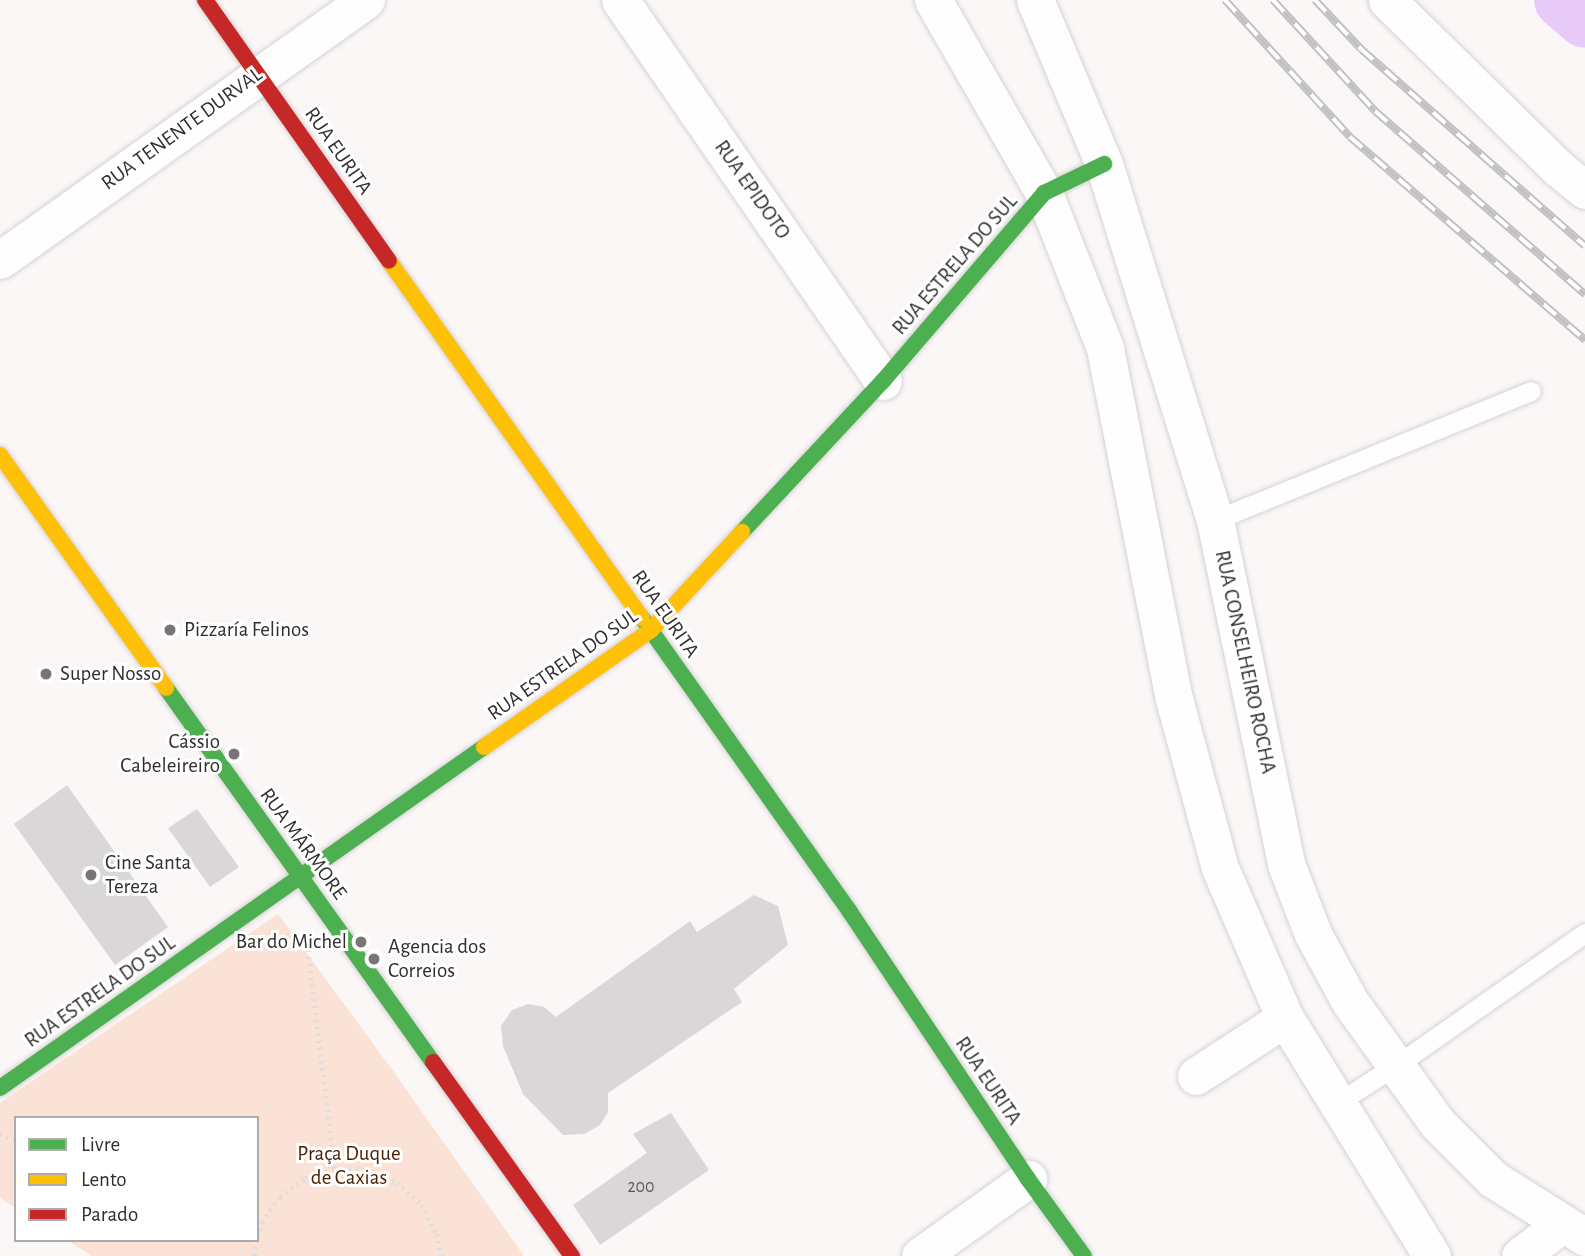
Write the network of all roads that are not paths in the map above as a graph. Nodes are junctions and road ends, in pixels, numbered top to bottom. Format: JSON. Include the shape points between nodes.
{"nodes":[{"id":1,"x":205,"y":0,"type":"edge"},
{"id":2,"x":366,"y":0,"type":"edge"},
{"id":3,"x":620,"y":0,"type":"edge"},
{"id":4,"x":933,"y":0,"type":"edge"},
{"id":5,"x":1035,"y":0,"type":"edge"},
{"id":6,"x":1387,"y":0,"type":"edge"},
{"id":7,"x":259,"y":75,"type":"junction"},
{"id":8,"x":1104,"y":164,"type":"junction"},
{"id":9,"x":1585,"y":190,"type":"edge"},
{"id":10,"x":1044,"y":193,"type":"junction"},
{"id":11,"x":0,"y":260,"type":"edge"},
{"id":12,"x":883,"y":381,"type":"junction"},
{"id":13,"x":1531,"y":391,"type":"dead end"},
{"id":14,"x":0,"y":455,"type":"edge"},
{"id":15,"x":1215,"y":520,"type":"junction"},
{"id":16,"x":650,"y":630,"type":"junction"},
{"id":17,"x":299,"y":876,"type":"junction"},
{"id":18,"x":1585,"y":933,"type":"edge"},
{"id":19,"x":1285,"y":1018,"type":"junction"},
{"id":20,"x":1395,"y":1066,"type":"junction"},
{"id":21,"x":1196,"y":1076,"type":"dead end"},
{"id":22,"x":0,"y":1088,"type":"edge"},
{"id":23,"x":1337,"y":1103,"type":"junction"},
{"id":24,"x":1028,"y":1179,"type":"junction"},
{"id":25,"x":1573,"y":1231,"type":"edge"},
{"id":26,"x":572,"y":1256,"type":"edge"},
{"id":27,"x":920,"y":1256,"type":"edge"},
{"id":28,"x":1084,"y":1256,"type":"edge"},
{"id":29,"x":1432,"y":1256,"type":"edge"},
{"id":30,"x":1521,"y":1256,"type":"edge"}],
"edges":[{"from":1,"to":7,"type":"street","name":"RUA EURITA"},
{"from":2,"to":7,"type":"street","name":"RUA TENENTE DURVAL"},
{"from":3,"to":12,"type":"street","name":"RUA EPIDOTO"},
{"from":4,"to":10,"type":"street"},
{"from":5,"to":8,"type":"street","name":"RUA CONSELHEIRO ROCHA"},
{"from":6,"to":9,"type":"street"},
{"from":7,"to":11,"type":"street","name":"RUA TENENTE DURVAL"},
{"from":7,"to":16,"type":"street","name":"RUA EURITA"},
{"from":8,"to":10,"type":"street","name":"RUA ESTRELA DO SUL"},
{"from":8,"to":15,"type":"street","name":"RUA CONSELHEIRO ROCHA"},
{"from":10,"to":12,"type":"street","name":"RUA ESTRELA DO SUL"},
{"from":10,"to":19,"type":"street","via":[[1105,348],[1174,699],[1220,868]]},
{"from":12,"to":16,"type":"street","name":"RUA ESTRELA DO SUL"},
{"from":13,"to":15,"type":"lane"},
{"from":14,"to":17,"type":"street","name":"RUA MÁRMORE"},
{"from":15,"to":20,"type":"street","name":"RUA CONSELHEIRO ROCHA","via":[[1286,864],[1313,934],[1350,1003]]},
{"from":16,"to":17,"type":"street","name":"RUA ESTRELA DO SUL"},
{"from":16,"to":24,"type":"street","name":"RUA EURITA","via":[[850,912]]},
{"from":17,"to":22,"type":"street","name":"RUA ESTRELA DO SUL"},
{"from":17,"to":26,"type":"street","name":"RUA MÁRMORE"},
{"from":18,"to":20,"type":"lane"},
{"from":19,"to":21,"type":"street"},
{"from":19,"to":23,"type":"street"},
{"from":20,"to":23,"type":"lane"},
{"from":20,"to":25,"type":"street","name":"RUA CONSELHEIRO ROCHA","via":[[1438,1124],[1493,1179]]},
{"from":23,"to":29,"type":"street"},
{"from":24,"to":27,"type":"street"},
{"from":24,"to":28,"type":"street","name":"RUA EURITA"},
{"from":25,"to":30,"type":"street"}]}
